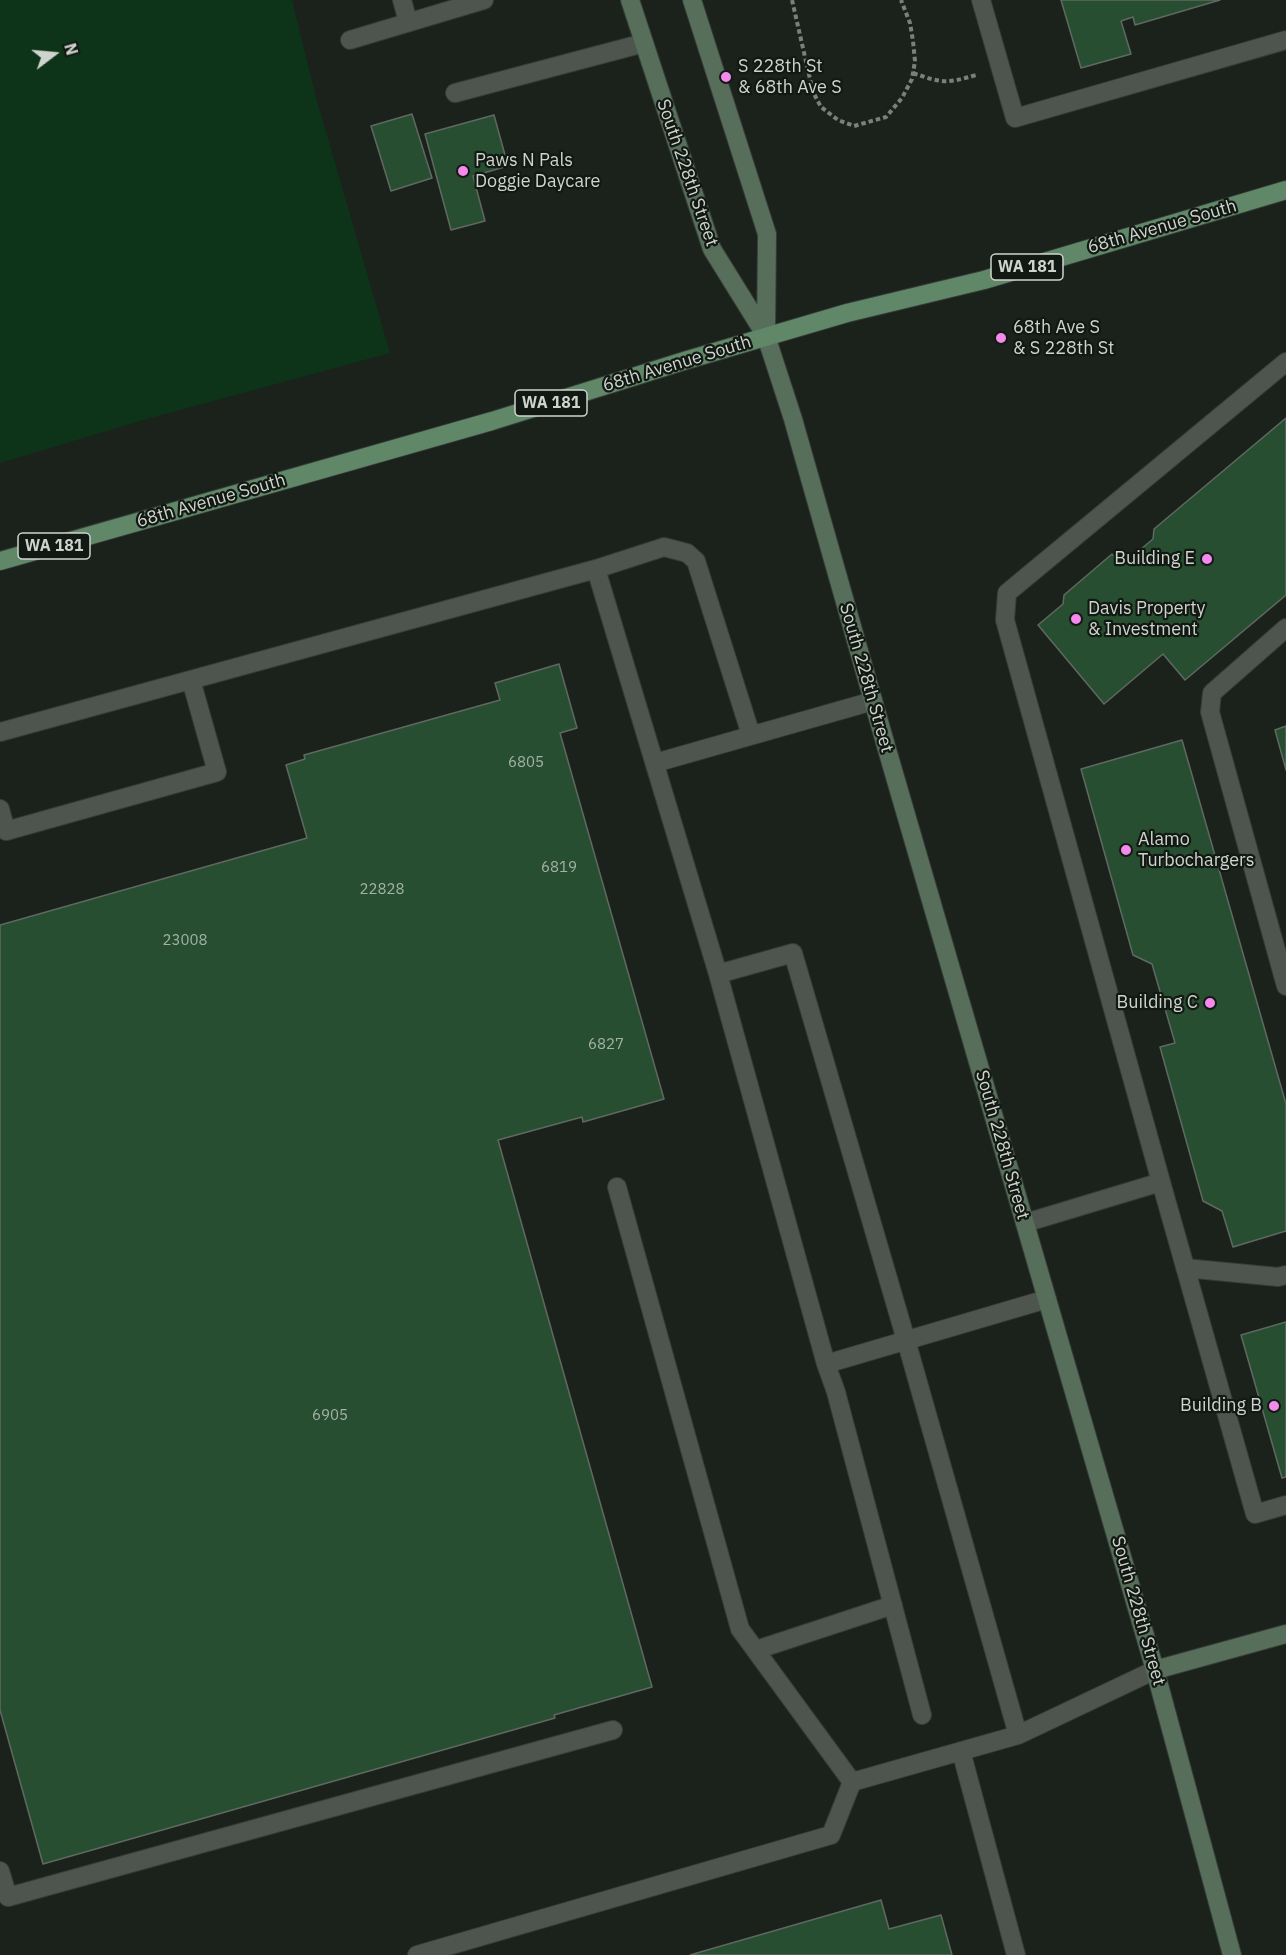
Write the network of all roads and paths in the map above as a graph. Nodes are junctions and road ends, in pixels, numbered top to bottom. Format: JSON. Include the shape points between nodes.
{"nodes":[{"id":1,"x":402,"y":0,"type":"edge"},
{"id":2,"x":484,"y":0,"type":"edge"},
{"id":3,"x":630,"y":0,"type":"edge"},
{"id":4,"x":692,"y":0,"type":"edge"},
{"id":5,"x":792,"y":0,"type":"edge"},
{"id":6,"x":901,"y":0,"type":"edge"},
{"id":7,"x":981,"y":0,"type":"edge"},
{"id":8,"x":408,"y":22,"type":"junction"},
{"id":9,"x":350,"y":40,"type":"dead end"},
{"id":10,"x":1286,"y":40,"type":"edge"},
{"id":11,"x":644,"y":43,"type":"junction"},
{"id":12,"x":1000,"y":68,"type":"junction"},
{"id":13,"x":913,"y":73,"type":"junction"},
{"id":14,"x":454,"y":93,"type":"dead end"},
{"id":15,"x":1286,"y":190,"type":"edge"},
{"id":16,"x":766,"y":336,"type":"junction"},
{"id":17,"x":1286,"y":362,"type":"edge"},
{"id":18,"x":0,"y":561,"type":"edge"},
{"id":19,"x":596,"y":569,"type":"junction"},
{"id":20,"x":1286,"y":628,"type":"edge"},
{"id":21,"x":191,"y":680,"type":"junction"},
{"id":22,"x":873,"y":701,"type":"junction"},
{"id":23,"x":0,"y":732,"type":"edge"},
{"id":24,"x":751,"y":735,"type":"junction"},
{"id":25,"x":655,"y":763,"type":"junction"},
{"id":26,"x":0,"y":809,"type":"edge"},
{"id":27,"x":718,"y":974,"type":"junction"},
{"id":28,"x":1286,"y":986,"type":"edge"},
{"id":29,"x":1161,"y":1182,"type":"junction"},
{"id":30,"x":617,"y":1187,"type":"dead end"},
{"id":31,"x":1025,"y":1223,"type":"junction"},
{"id":32,"x":1185,"y":1268,"type":"junction"},
{"id":33,"x":1286,"y":1275,"type":"edge"},
{"id":34,"x":1047,"y":1299,"type":"junction"},
{"id":35,"x":906,"y":1340,"type":"junction"},
{"id":36,"x":826,"y":1364,"type":"junction"},
{"id":37,"x":1286,"y":1505,"type":"edge"},
{"id":38,"x":893,"y":1605,"type":"junction"},
{"id":39,"x":1286,"y":1634,"type":"edge"},
{"id":40,"x":756,"y":1650,"type":"junction"},
{"id":41,"x":1155,"y":1670,"type":"junction"},
{"id":42,"x":922,"y":1715,"type":"dead end"},
{"id":43,"x":613,"y":1730,"type":"dead end"},
{"id":44,"x":1018,"y":1735,"type":"junction"},
{"id":45,"x":961,"y":1751,"type":"junction"},
{"id":46,"x":852,"y":1782,"type":"junction"},
{"id":47,"x":0,"y":1871,"type":"edge"},
{"id":48,"x":417,"y":1955,"type":"edge"},
{"id":49,"x":1016,"y":1955,"type":"edge"},
{"id":50,"x":1232,"y":1955,"type":"edge"}],
"edges":[{"from":1,"to":8,"type":"lane"},
{"from":2,"to":8,"type":"lane"},
{"from":3,"to":11,"type":"main road","name":"South 228th Street"},
{"from":4,"to":16,"type":"main road","name":"South 228th Street","via":[[766,234]]},
{"from":5,"to":13,"type":"path","via":[[813,92],[821,107],[838,120],[854,126],[886,117],[902,98]]},
{"from":6,"to":13,"type":"path","via":[[914,41]]},
{"from":7,"to":12,"type":"lane"},
{"from":8,"to":9,"type":"lane"},
{"from":10,"to":12,"type":"lane","via":[[1015,118]]},
{"from":11,"to":14,"type":"lane"},
{"from":11,"to":16,"type":"main road","name":"South 228th Street","via":[[711,249]]},
{"from":12,"to":13,"type":"path","via":[[950,83]]},
{"from":15,"to":16,"type":"main road","name":"68th Avenue South","number":"WA 181","via":[[984,280]]},
{"from":16,"to":18,"type":"main road","name":"68th Avenue South","number":"WA 181","via":[[492,421]]},
{"from":16,"to":22,"type":"main road","name":"South 228th Street"},
{"from":17,"to":29,"type":"lane","via":[[1007,593],[1005,620]]},
{"from":19,"to":21,"type":"lane"},
{"from":19,"to":24,"type":"lane","via":[[664,547],[687,553],[696,561]]},
{"from":19,"to":25,"type":"lane"},
{"from":20,"to":28,"type":"lane","via":[[1212,693],[1210,712]]},
{"from":21,"to":23,"type":"lane"},
{"from":21,"to":26,"type":"lane","via":[[217,772],[6,831]]},
{"from":22,"to":24,"type":"lane"},
{"from":22,"to":31,"type":"main road","name":"South 228th Street"},
{"from":24,"to":25,"type":"lane"},
{"from":25,"to":27,"type":"lane"},
{"from":27,"to":35,"type":"lane","via":[[793,953]]},
{"from":27,"to":36,"type":"lane"},
{"from":29,"to":31,"type":"lane"},
{"from":29,"to":32,"type":"lane"},
{"from":30,"to":40,"type":"lane","via":[[741,1629]]},
{"from":31,"to":34,"type":"main road","name":"South 228th Street"},
{"from":32,"to":33,"type":"lane"},
{"from":32,"to":37,"type":"lane","via":[[1255,1514]]},
{"from":34,"to":35,"type":"lane"},
{"from":34,"to":41,"type":"main road","name":"South 228th Street"},
{"from":35,"to":36,"type":"lane"},
{"from":35,"to":44,"type":"lane"},
{"from":36,"to":38,"type":"lane"},
{"from":38,"to":40,"type":"lane"},
{"from":38,"to":42,"type":"lane"},
{"from":39,"to":41,"type":"main road"},
{"from":40,"to":46,"type":"lane"},
{"from":41,"to":44,"type":"lane"},
{"from":41,"to":50,"type":"main road","name":"South 228th Street"},
{"from":43,"to":47,"type":"lane","via":[[8,1897]]},
{"from":44,"to":45,"type":"lane"},
{"from":45,"to":46,"type":"lane"},
{"from":45,"to":49,"type":"lane"},
{"from":46,"to":48,"type":"lane","via":[[831,1835]]}]}
